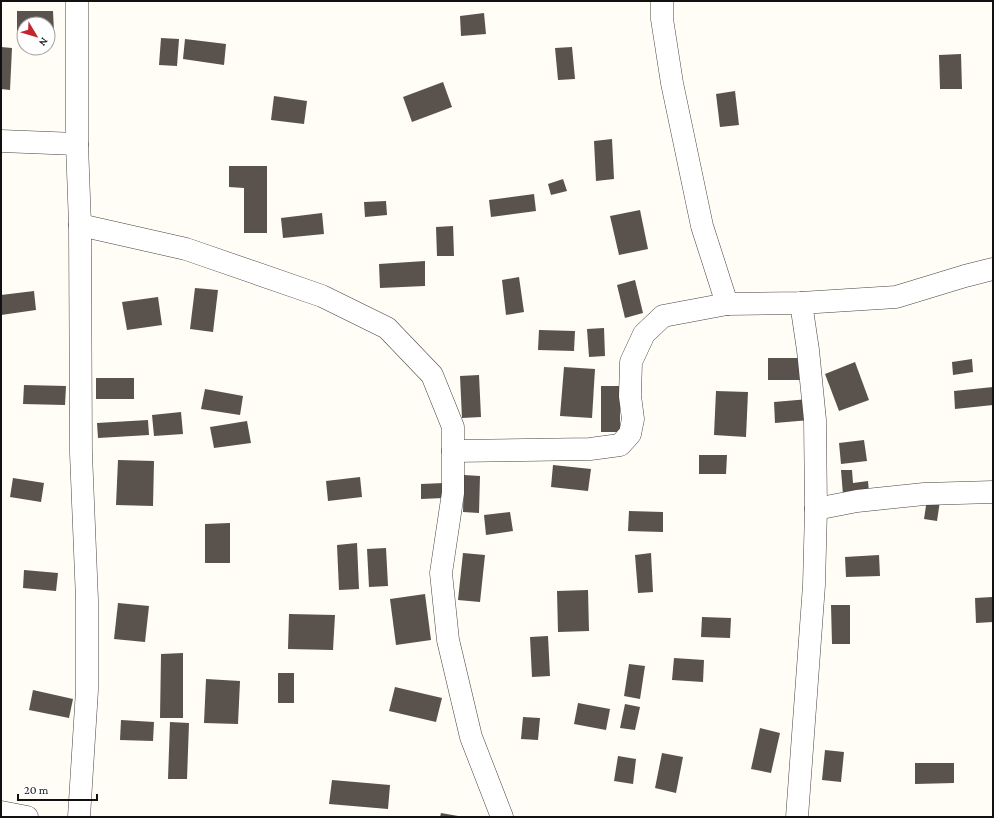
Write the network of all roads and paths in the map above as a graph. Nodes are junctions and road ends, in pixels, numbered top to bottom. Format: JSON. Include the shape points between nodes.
{"nodes":[{"id":1,"x":77,"y":1,"type":"edge"},
{"id":2,"x":662,"y":1,"type":"edge"},
{"id":3,"x":1,"y":141,"type":"edge"},
{"id":4,"x":77,"y":144,"type":"junction"},
{"id":5,"x":80,"y":225,"type":"junction"},
{"id":6,"x":993,"y":269,"type":"edge"},
{"id":7,"x":801,"y":303,"type":"junction"},
{"id":8,"x":727,"y":304,"type":"junction"},
{"id":9,"x":453,"y":451,"type":"junction"},
{"id":10,"x":993,"y":492,"type":"edge"},
{"id":11,"x":816,"y":509,"type":"junction"},
{"id":12,"x":1,"y":812,"type":"edge"},
{"id":13,"x":27,"y":817,"type":"edge"},
{"id":14,"x":79,"y":817,"type":"edge"},
{"id":15,"x":502,"y":817,"type":"edge"},
{"id":16,"x":798,"y":817,"type":"edge"}],
"edges":[{"from":1,"to":4,"type":"street"},
{"from":2,"to":8,"type":"street","via":[[662,19],[672,83],[701,218]]},
{"from":3,"to":4,"type":"street"},
{"from":4,"to":5,"type":"street"},
{"from":5,"to":9,"type":"street","via":[[186,249],[322,296],[387,328],[432,375],[453,427]]},
{"from":5,"to":14,"type":"street","via":[[81,453],[87,600],[87,690]]},
{"from":6,"to":7,"type":"street","via":[[896,297]]},
{"from":7,"to":8,"type":"street"},
{"from":7,"to":11,"type":"street","via":[[815,420]]},
{"from":8,"to":9,"type":"street","via":[[663,316],[644,334],[631,362],[630,396],[633,419],[630,434],[620,444],[590,449]]},
{"from":9,"to":15,"type":"street","via":[[453,493],[441,573],[448,640],[471,737]]},
{"from":10,"to":11,"type":"street","via":[[924,494],[858,501]]},
{"from":11,"to":16,"type":"street","via":[[814,585]]},
{"from":12,"to":13,"type":"street"}]}
